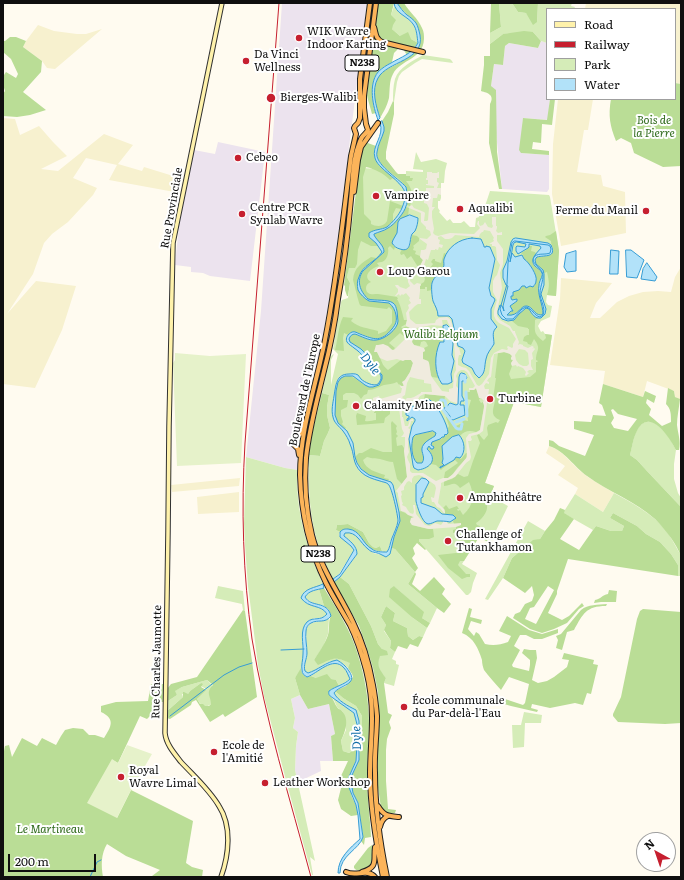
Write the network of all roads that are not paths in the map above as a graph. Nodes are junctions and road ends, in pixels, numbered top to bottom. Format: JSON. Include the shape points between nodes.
{"nodes":[{"id":1,"x":222,"y":3,"type":"edge"},
{"id":2,"x":370,"y":3,"type":"edge"},
{"id":3,"x":376,"y":3,"type":"edge"},
{"id":4,"x":373,"y":25,"type":"junction"},
{"id":5,"x":421,"y":51,"type":"dead end"},
{"id":6,"x":358,"y":123,"type":"junction"},
{"id":7,"x":378,"y":123,"type":"dead end"},
{"id":8,"x":366,"y":124,"type":"junction"},
{"id":9,"x":356,"y":134,"type":"junction"},
{"id":10,"x":362,"y":136,"type":"junction"},
{"id":11,"x":351,"y":200,"type":"junction"},
{"id":12,"x":308,"y":411,"type":"junction"},
{"id":13,"x":294,"y":438,"type":"dead end"},
{"id":14,"x":169,"y":443,"type":"joint"},
{"id":15,"x":294,"y":445,"type":"dead end"},
{"id":16,"x":301,"y":458,"type":"junction"},
{"id":17,"x":376,"y":804,"type":"junction"},
{"id":18,"x":389,"y":816,"type":"junction"},
{"id":19,"x":399,"y":817,"type":"dead end"},
{"id":20,"x":380,"y":832,"type":"junction"},
{"id":21,"x":376,"y":844,"type":"junction"},
{"id":22,"x":346,"y":872,"type":"dead end"},
{"id":23,"x":362,"y":872,"type":"junction"},
{"id":24,"x":221,"y":877,"type":"edge"},
{"id":25,"x":375,"y":877,"type":"edge"},
{"id":26,"x":383,"y":877,"type":"edge"},
{"id":27,"x":387,"y":877,"type":"edge"}],
"edges":[{"from":1,"to":14,"type":"main road","name":"Rue Provinciale","via":[[173,243]]},
{"from":2,"to":6,"type":"highway","name":"Boulevard de l'Europe","number":"N238","via":[[360,78]]},
{"from":3,"to":4,"type":"highway","name":"Boulevard de l'Europe","number":"N238"},
{"from":4,"to":5,"type":"highway","via":[[380,41]]},
{"from":4,"to":8,"type":"highway","name":"Boulevard de l'Europe","number":"N238","via":[[364,96]]},
{"from":6,"to":8,"type":"highway"},
{"from":6,"to":9,"type":"highway","name":"Boulevard de l'Europe","via":[[354,128]]},
{"from":7,"to":11,"type":"highway","via":[[362,147]]},
{"from":8,"to":10,"type":"highway","name":"Boulevard de l'Europe","via":[[368,131]]},
{"from":9,"to":10,"type":"highway"},
{"from":9,"to":12,"type":"highway","name":"Boulevard de l'Europe","number":"N238","via":[[330,314]]},
{"from":10,"to":11,"type":"highway","name":"Boulevard de l'Europe","number":"N238","via":[[356,152]]},
{"from":11,"to":17,"type":"highway","name":"Boulevard de l'Europe","number":"N238","via":[[336,315],[308,439],[306,488],[312,536],[317,551],[356,629],[370,670],[377,715],[374,774]]},
{"from":12,"to":13,"type":"highway","via":[[304,415],[300,434]]},
{"from":12,"to":16,"type":"highway","name":"Boulevard de l'Europe","number":"N238"},
{"from":14,"to":24,"type":"main road","name":"Rue Charles Jaumotte","via":[[165,736],[171,749],[220,807],[225,819],[228,851]]},
{"from":15,"to":16,"type":"highway"},
{"from":16,"to":21,"type":"highway","name":"Boulevard de l'Europe","number":"N238","via":[[302,503],[310,542],[327,585],[356,638],[369,685],[372,716],[370,774]]},
{"from":17,"to":18,"type":"highway","via":[[381,812]]},
{"from":17,"to":20,"type":"highway","name":"Boulevard de l'Europe","number":"N238"},
{"from":18,"to":19,"type":"highway"},
{"from":18,"to":20,"type":"highway","via":[[382,820]]},
{"from":20,"to":27,"type":"highway","name":"Boulevard de l'Europe","number":"N238"},
{"from":21,"to":23,"type":"highway","via":[[375,862],[367,871]]},
{"from":21,"to":26,"type":"highway","name":"Boulevard de l'Europe","number":"N238"},
{"from":22,"to":23,"type":"highway"},
{"from":23,"to":25,"type":"highway"}]}
